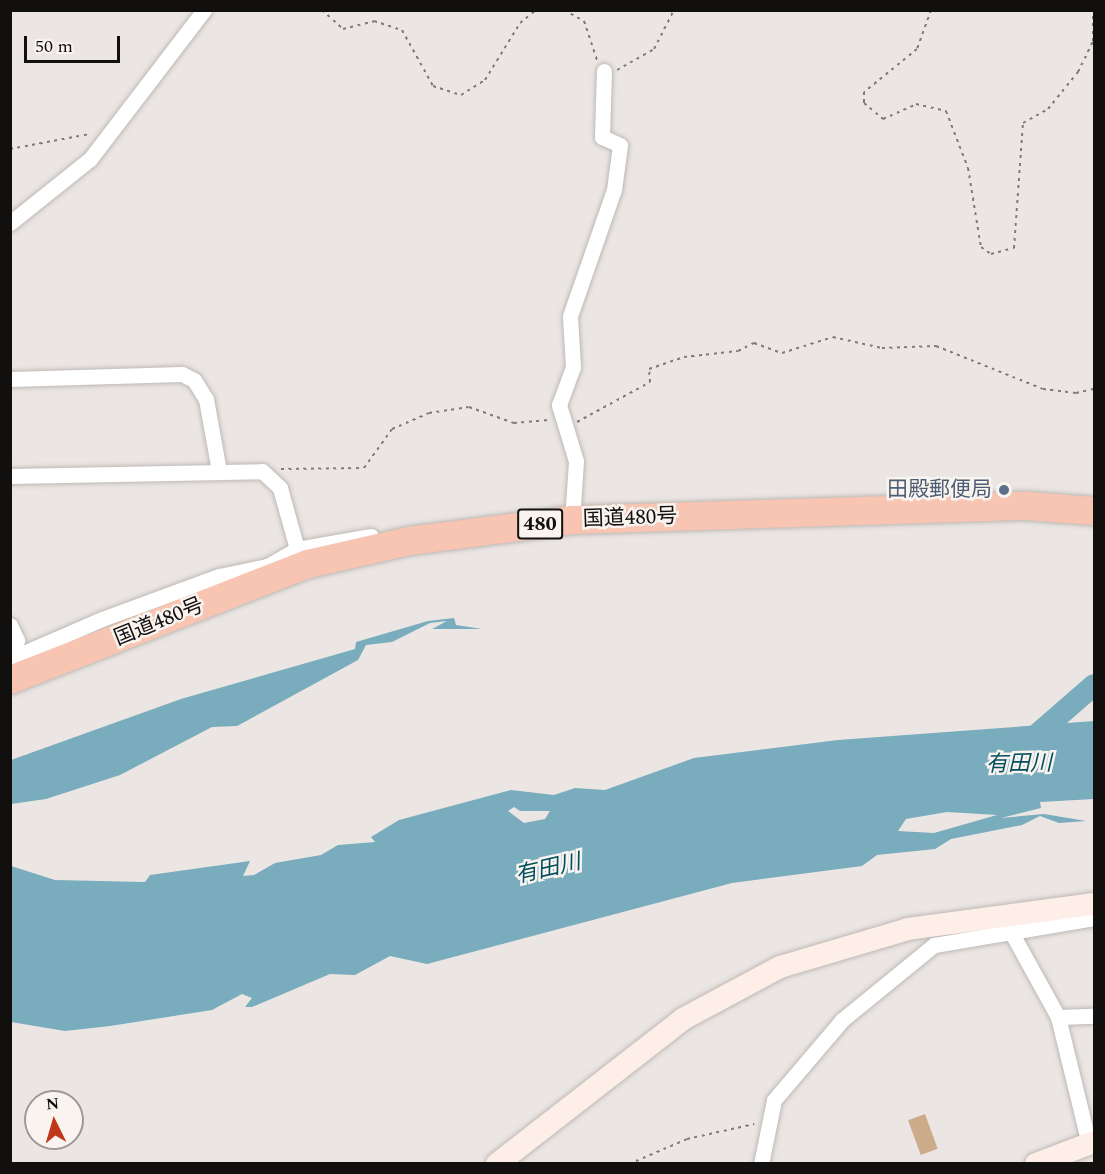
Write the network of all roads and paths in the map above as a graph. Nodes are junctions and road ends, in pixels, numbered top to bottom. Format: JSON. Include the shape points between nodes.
{"nodes":[{"id":1,"x":204,"y":10,"type":"edge"},
{"id":2,"x":322,"y":10,"type":"edge"},
{"id":3,"x":536,"y":10,"type":"edge"},
{"id":4,"x":564,"y":10,"type":"edge"},
{"id":5,"x":674,"y":10,"type":"edge"},
{"id":6,"x":932,"y":10,"type":"edge"},
{"id":7,"x":1093,"y":10,"type":"edge"},
{"id":8,"x":1094,"y":27,"type":"edge"},
{"id":9,"x":604,"y":71,"type":"junction"},
{"id":10,"x":116,"y":125,"type":"junction"},
{"id":11,"x":10,"y":149,"type":"edge"},
{"id":12,"x":10,"y":222,"type":"edge"},
{"id":13,"x":10,"y":379,"type":"edge"},
{"id":14,"x":1095,"y":389,"type":"edge"},
{"id":15,"x":564,"y":423,"type":"junction"},
{"id":16,"x":219,"y":471,"type":"junction"},
{"id":17,"x":262,"y":471,"type":"junction"},
{"id":18,"x":10,"y":477,"type":"edge"},
{"id":19,"x":1095,"y":511,"type":"edge"},
{"id":20,"x":572,"y":520,"type":"junction"},
{"id":21,"x":409,"y":541,"type":"junction"},
{"id":22,"x":297,"y":549,"type":"junction"},
{"id":23,"x":266,"y":573,"type":"junction"},
{"id":24,"x":10,"y":625,"type":"edge"},
{"id":25,"x":10,"y":645,"type":"edge"},
{"id":26,"x":10,"y":659,"type":"edge"},
{"id":27,"x":10,"y":680,"type":"edge"},
{"id":28,"x":1095,"y":904,"type":"edge"},
{"id":29,"x":1095,"y":918,"type":"edge"},
{"id":30,"x":1010,"y":930,"type":"junction"},
{"id":31,"x":1095,"y":1016,"type":"edge"},
{"id":32,"x":1058,"y":1017,"type":"junction"},
{"id":33,"x":768,"y":1122,"type":"junction"},
{"id":34,"x":1092,"y":1143,"type":"edge"},
{"id":35,"x":497,"y":1164,"type":"edge"},
{"id":36,"x":629,"y":1164,"type":"edge"},
{"id":37,"x":761,"y":1164,"type":"edge"},
{"id":38,"x":1036,"y":1164,"type":"edge"}],
"edges":[{"from":1,"to":10,"type":"street"},
{"from":2,"to":3,"type":"path","via":[[343,29],[374,21],[402,30],[433,86],[461,95],[485,80],[520,23]]},
{"from":4,"to":9,"type":"path","via":[[584,21]]},
{"from":5,"to":9,"type":"path","via":[[654,50],[636,63]]},
{"from":6,"to":8,"type":"path","via":[[916,49],[864,92],[864,103],[883,118],[916,104],[946,111],[968,168],[981,247],[991,254],[1014,248],[1023,123],[1048,109],[1078,72]]},
{"from":7,"to":8,"type":"path"},
{"from":9,"to":15,"type":"street","via":[[602,137],[620,145],[595,256],[570,316],[573,367],[561,397]]},
{"from":10,"to":11,"type":"path","via":[[64,143]]},
{"from":10,"to":12,"type":"street","via":[[90,159]]},
{"from":13,"to":16,"type":"street","via":[[182,374],[194,380],[206,399]]},
{"from":14,"to":15,"type":"path","via":[[1076,393],[1043,389],[936,346],[882,348],[833,338],[782,353],[754,343],[649,369],[650,382]]},
{"from":15,"to":17,"type":"path","via":[[514,423],[469,407],[429,413],[392,429],[364,468],[356,471]]},
{"from":15,"to":20,"type":"street","via":[[576,461]]},
{"from":16,"to":17,"type":"street"},
{"from":16,"to":18,"type":"street"},
{"from":17,"to":22,"type":"street","via":[[280,488]]},
{"from":19,"to":20,"type":"highway","name":"国道480号","number":"480","via":[[1027,506]]},
{"from":20,"to":21,"type":"highway","name":"国道480号","number":"480"},
{"from":21,"to":22,"type":"street","via":[[397,532]]},
{"from":21,"to":23,"type":"highway","name":"国道480号","number":"480"},
{"from":22,"to":23,"type":"street"},
{"from":23,"to":26,"type":"street","via":[[219,576]]},
{"from":23,"to":27,"type":"highway","name":"国道480号","number":"480"},
{"from":24,"to":25,"type":"street","via":[[17,640]]},
{"from":28,"to":35,"type":"street","via":[[908,929],[780,967],[683,1019]]},
{"from":29,"to":30,"type":"street"},
{"from":30,"to":32,"type":"street"},
{"from":30,"to":33,"type":"street","via":[[944,939],[925,952],[842,1020],[774,1100]]},
{"from":31,"to":32,"type":"street"},
{"from":32,"to":34,"type":"street"},
{"from":33,"to":36,"type":"path","via":[[687,1139]]},
{"from":33,"to":37,"type":"street"},
{"from":34,"to":38,"type":"street"}]}
